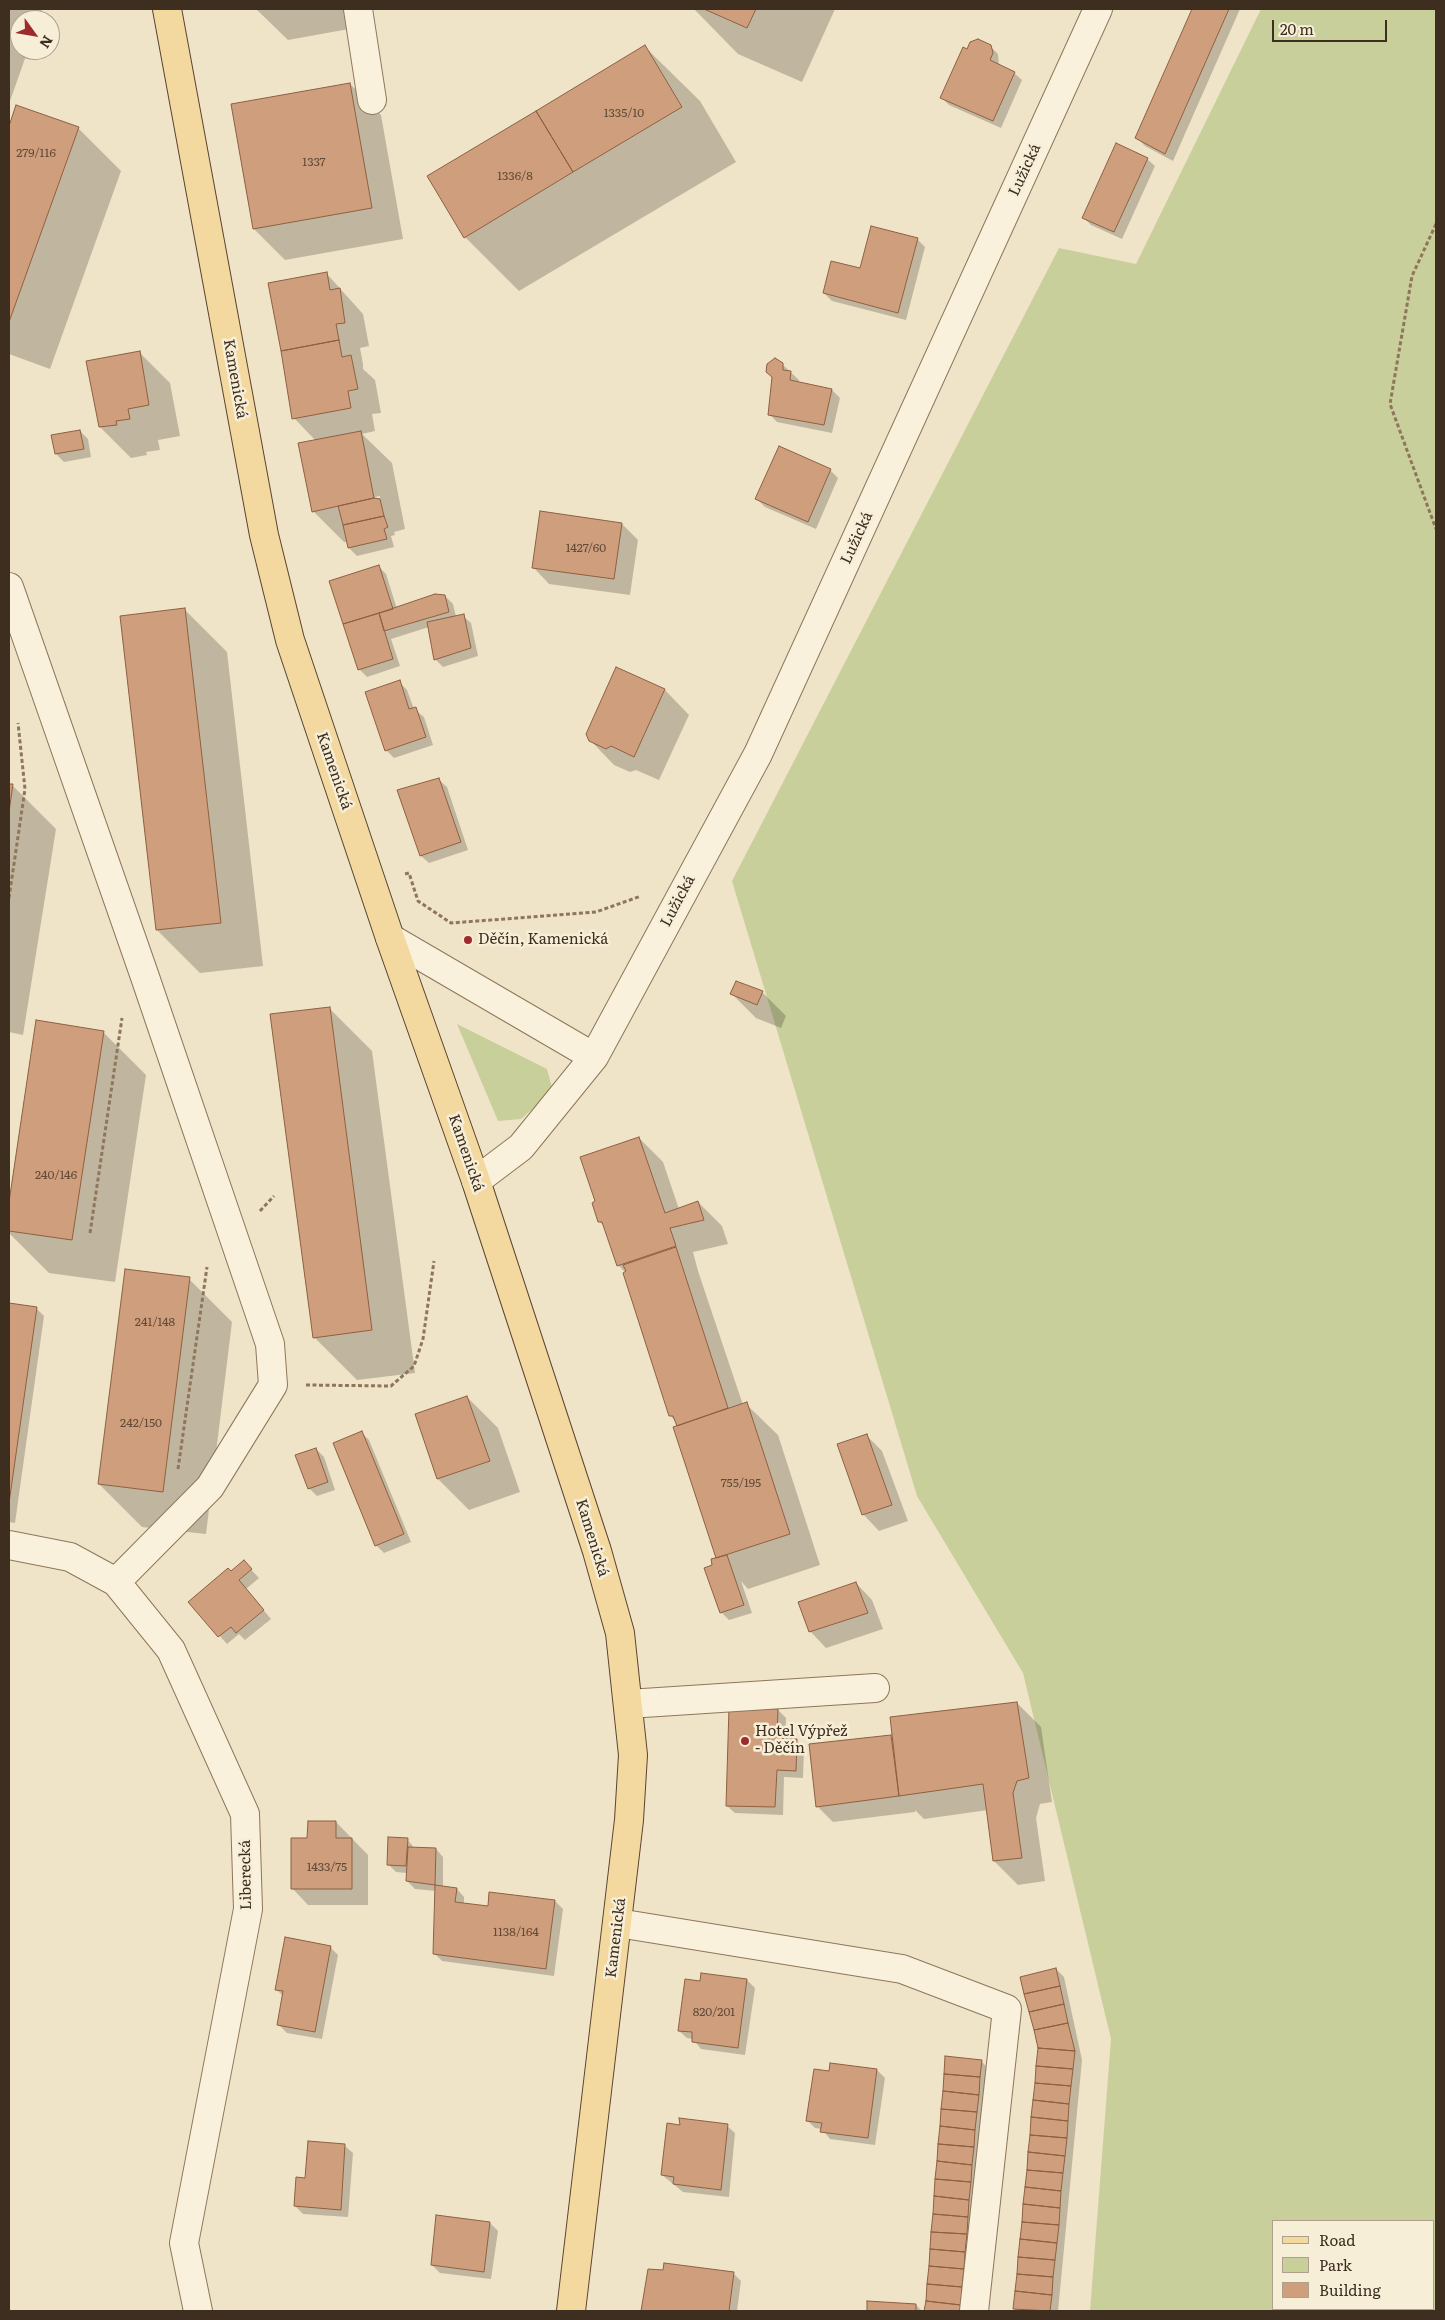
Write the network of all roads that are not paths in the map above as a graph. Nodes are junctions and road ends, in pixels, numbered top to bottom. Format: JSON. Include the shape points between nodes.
{"nodes":[{"id":1,"x":167,"y":9,"type":"edge"},
{"id":2,"x":358,"y":9,"type":"edge"},
{"id":3,"x":1098,"y":9,"type":"edge"},
{"id":4,"x":372,"y":100,"type":"dead end"},
{"id":5,"x":9,"y":587,"type":"edge"},
{"id":6,"x":390,"y":938,"type":"junction"},
{"id":7,"x":594,"y":1057,"type":"junction"},
{"id":8,"x":476,"y":1181,"type":"junction"},
{"id":9,"x":9,"y":1545,"type":"edge"},
{"id":10,"x":116,"y":1582,"type":"junction"},
{"id":11,"x":875,"y":1688,"type":"dead end"},
{"id":12,"x":628,"y":1704,"type":"junction"},
{"id":13,"x":618,"y":1922,"type":"junction"},
{"id":14,"x":198,"y":2311,"type":"edge"},
{"id":15,"x":571,"y":2311,"type":"edge"},
{"id":16,"x":974,"y":2311,"type":"edge"}],
"edges":[{"from":1,"to":6,"type":"main road","name":"Kamenická","via":[[264,535],[290,640]]},
{"from":2,"to":4,"type":"street"},
{"from":3,"to":7,"type":"street","name":"Lužická","via":[[758,754]]},
{"from":5,"to":10,"type":"street","via":[[270,1344],[272,1385],[210,1487]]},
{"from":6,"to":7,"type":"street"},
{"from":6,"to":8,"type":"main road","name":"Kamenická"},
{"from":7,"to":8,"type":"street","name":"Lužická","via":[[520,1148]]},
{"from":8,"to":12,"type":"main road","name":"Kamenická","via":[[597,1551],[620,1633]]},
{"from":9,"to":10,"type":"street","name":"Liberecká","via":[[70,1557]]},
{"from":10,"to":14,"type":"street","name":"Liberecká","via":[[171,1650],[245,1814],[248,1910],[184,2243]]},
{"from":11,"to":12,"type":"street"},
{"from":12,"to":13,"type":"main road","name":"Kamenická","via":[[632,1755]]},
{"from":13,"to":15,"type":"main road","name":"Kamenická"},
{"from":13,"to":16,"type":"street","via":[[902,1969],[1007,2009]]}]}
